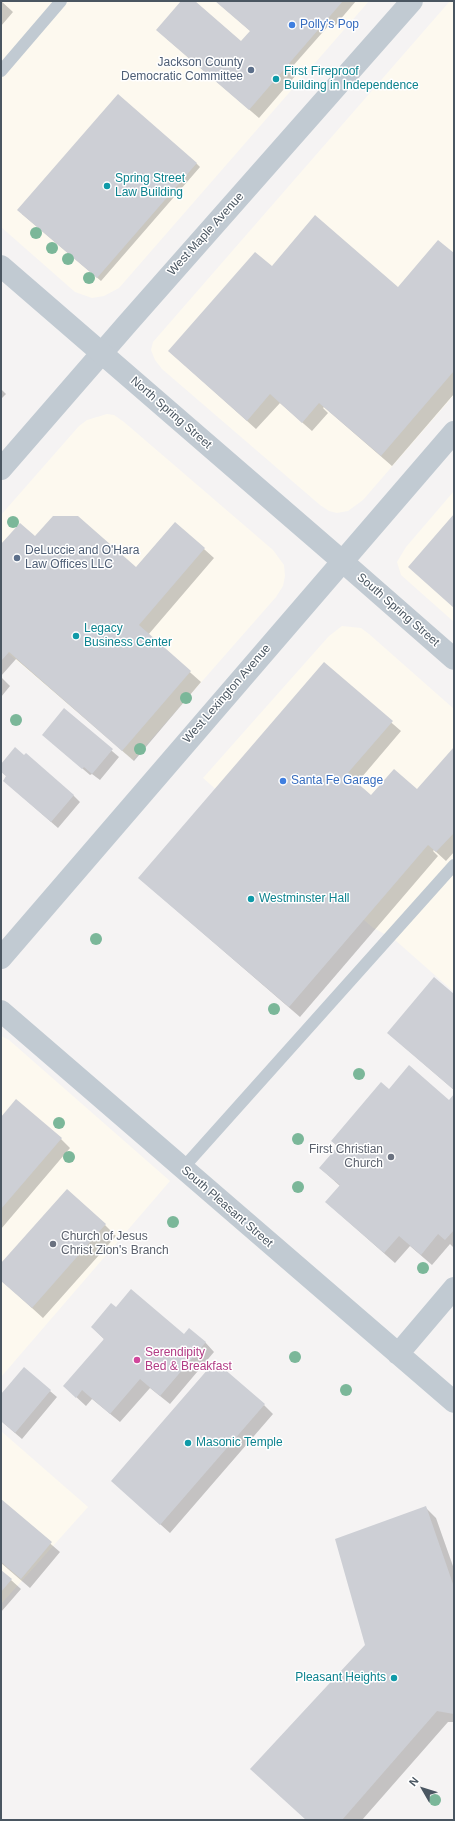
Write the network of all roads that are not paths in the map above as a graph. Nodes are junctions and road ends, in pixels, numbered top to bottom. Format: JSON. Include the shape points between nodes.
{"nodes":[{"id":1,"x":61,"y":1,"type":"edge"},
{"id":2,"x":412,"y":1,"type":"edge"},
{"id":3,"x":1,"y":71,"type":"edge"},
{"id":4,"x":1,"y":266,"type":"edge"},
{"id":5,"x":101,"y":353,"type":"junction"},
{"id":6,"x":454,"y":432,"type":"edge"},
{"id":7,"x":1,"y":469,"type":"edge"},
{"id":8,"x":342,"y":561,"type":"junction"},
{"id":9,"x":454,"y":659,"type":"edge"},
{"id":10,"x":454,"y":865,"type":"edge"},
{"id":11,"x":1,"y":958,"type":"edge"},
{"id":12,"x":1,"y":1011,"type":"edge"},
{"id":13,"x":183,"y":1168,"type":"junction"},
{"id":14,"x":454,"y":1288,"type":"edge"},
{"id":15,"x":398,"y":1354,"type":"junction"},
{"id":16,"x":454,"y":1402,"type":"edge"}],
"edges":[{"from":1,"to":3,"type":"lane"},
{"from":2,"to":5,"type":"street","name":"West Maple Avenue"},
{"from":4,"to":5,"type":"street","name":"North Spring Street"},
{"from":5,"to":7,"type":"street","name":"West Maple Avenue"},
{"from":5,"to":8,"type":"street","name":"North Spring Street"},
{"from":6,"to":8,"type":"street","name":"West Lexington Avenue"},
{"from":8,"to":9,"type":"street","name":"South Spring Street"},
{"from":8,"to":11,"type":"street","name":"West Lexington Avenue"},
{"from":10,"to":13,"type":"lane"},
{"from":12,"to":13,"type":"street","name":"South Pleasant Street"},
{"from":13,"to":15,"type":"street","name":"South Pleasant Street"},
{"from":14,"to":15,"type":"street"},
{"from":15,"to":16,"type":"street","name":"South Pleasant Street"}]}
